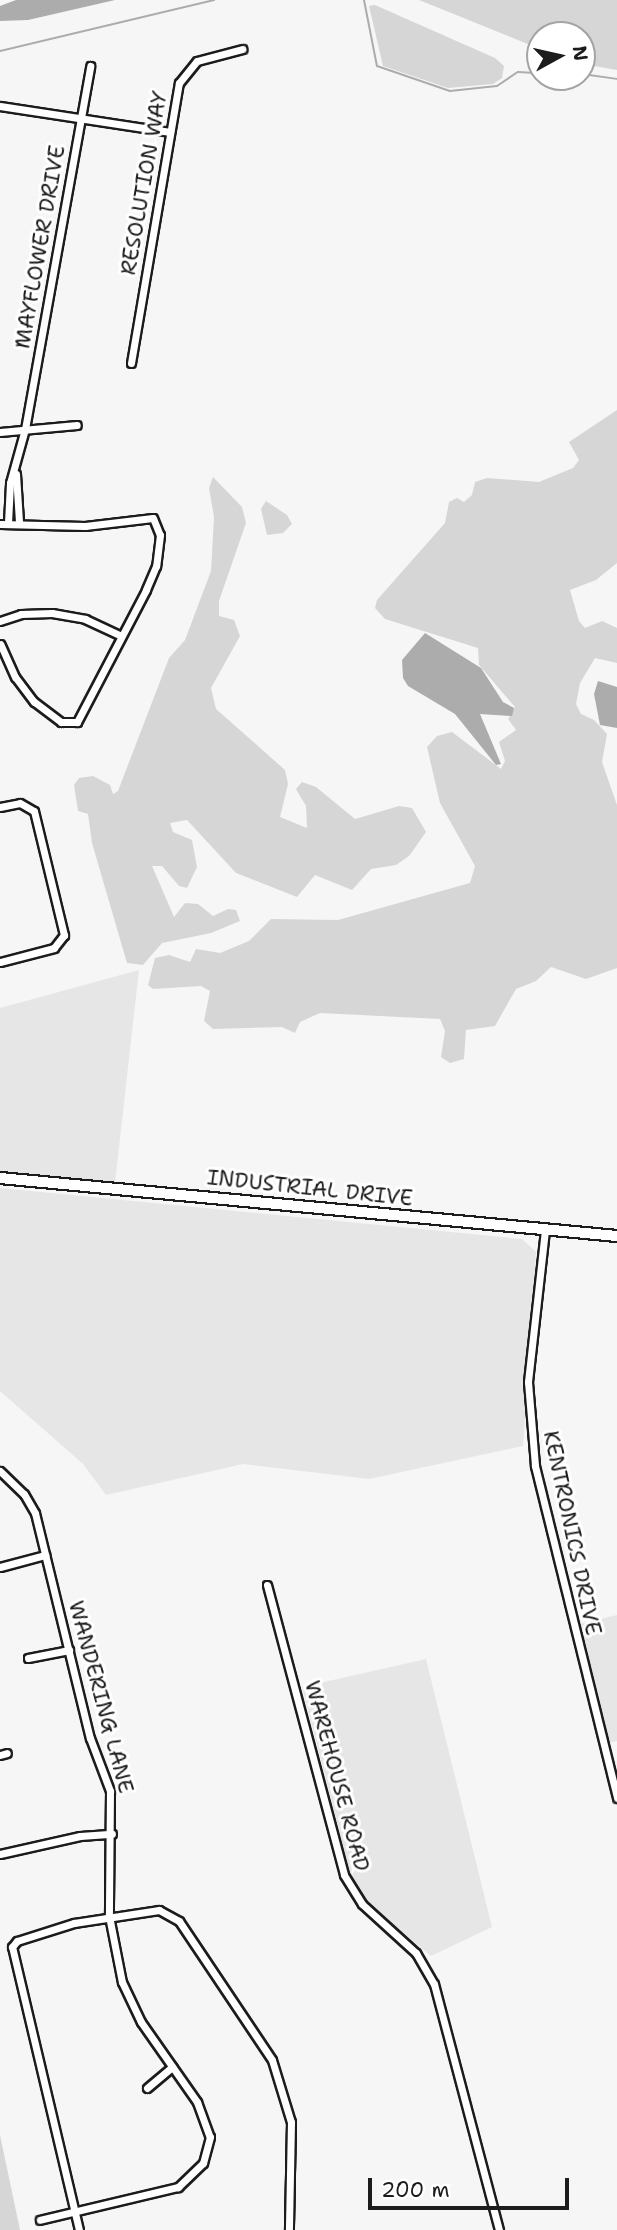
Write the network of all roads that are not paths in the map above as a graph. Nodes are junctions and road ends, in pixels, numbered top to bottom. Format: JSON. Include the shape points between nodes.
{"nodes":[{"id":1,"x":242,"y":49,"type":"dead end"},
{"id":2,"x":90,"y":66,"type":"dead end"},
{"id":3,"x":0,"y":106,"type":"edge"},
{"id":4,"x":81,"y":115,"type":"junction"},
{"id":5,"x":170,"y":132,"type":"junction"},
{"id":6,"x":131,"y":363,"type":"dead end"},
{"id":7,"x":77,"y":425,"type":"dead end"},
{"id":8,"x":25,"y":429,"type":"junction"},
{"id":9,"x":0,"y":432,"type":"edge"},
{"id":10,"x":16,"y":474,"type":"junction"},
{"id":11,"x":19,"y":522,"type":"junction"},
{"id":12,"x":4,"y":523,"type":"edge"},
{"id":13,"x":0,"y":621,"type":"edge"},
{"id":14,"x":121,"y":636,"type":"junction"},
{"id":15,"x":0,"y":645,"type":"edge"},
{"id":16,"x":0,"y":807,"type":"edge"},
{"id":17,"x":0,"y":962,"type":"edge"},
{"id":18,"x":0,"y":1178,"type":"edge"},
{"id":19,"x":545,"y":1230,"type":"junction"},
{"id":20,"x":617,"y":1236,"type":"edge"},
{"id":21,"x":0,"y":1471,"type":"edge"},
{"id":22,"x":45,"y":1555,"type":"junction"},
{"id":23,"x":0,"y":1567,"type":"edge"},
{"id":24,"x":267,"y":1586,"type":"dead end"},
{"id":25,"x":69,"y":1650,"type":"junction"},
{"id":26,"x":28,"y":1658,"type":"dead end"},
{"id":27,"x":617,"y":1798,"type":"edge"},
{"id":28,"x":112,"y":1834,"type":"junction"},
{"id":29,"x":0,"y":1854,"type":"edge"},
{"id":30,"x":109,"y":1916,"type":"junction"},
{"id":31,"x":172,"y":2067,"type":"junction"},
{"id":32,"x":146,"y":2088,"type":"dead end"},
{"id":33,"x":75,"y":2214,"type":"junction"},
{"id":34,"x":40,"y":2220,"type":"dead end"},
{"id":35,"x":79,"y":2230,"type":"edge"},
{"id":36,"x":289,"y":2230,"type":"edge"},
{"id":37,"x":499,"y":2230,"type":"edge"}],
"edges":[{"from":1,"to":5,"type":"street","name":"RESOLUTION WAY","via":[[204,58],[186,70]]},
{"from":2,"to":4,"type":"street","name":"MAYFLOWER DRIVE"},
{"from":3,"to":4,"type":"street"},
{"from":4,"to":5,"type":"street"},
{"from":4,"to":8,"type":"street","name":"MAYFLOWER DRIVE"},
{"from":5,"to":6,"type":"street","name":"RESOLUTION WAY"},
{"from":7,"to":8,"type":"street"},
{"from":8,"to":9,"type":"street"},
{"from":8,"to":10,"type":"street","name":"MAYFLOWER DRIVE"},
{"from":10,"to":11,"type":"street","name":"MAYFLOWER DRIVE"},
{"from":10,"to":12,"type":"street","name":"MAYFLOWER DRIVE","via":[[10,483]]},
{"from":11,"to":12,"type":"street"},
{"from":11,"to":14,"type":"street","via":[[85,526],[156,520],[160,535],[156,566]]},
{"from":13,"to":14,"type":"street","via":[[21,614],[52,613],[85,619]]},
{"from":14,"to":15,"type":"street","via":[[81,718],[72,724],[55,719],[34,702],[15,677]]},
{"from":16,"to":17,"type":"street","via":[[20,803],[34,811],[64,935],[54,948]]},
{"from":18,"to":19,"type":"street","name":"INDUSTRIAL DRIVE"},
{"from":19,"to":20,"type":"street","name":"INDUSTRIAL DRIVE"},
{"from":19,"to":27,"type":"street","name":"KENTRONICS DRIVE","via":[[528,1382],[535,1466]]},
{"from":21,"to":22,"type":"street","name":"WANDERING LANE","via":[[30,1503]]},
{"from":22,"to":23,"type":"street"},
{"from":22,"to":25,"type":"street","name":"WANDERING LANE"},
{"from":24,"to":37,"type":"street","name":"WAREHOUSE ROAD","via":[[344,1875],[362,1904],[416,1953],[434,1984]]},
{"from":25,"to":26,"type":"street"},
{"from":25,"to":28,"type":"street","name":"WANDERING LANE","via":[[90,1738],[110,1791]]},
{"from":28,"to":29,"type":"street","via":[[80,1836]]},
{"from":28,"to":30,"type":"street","name":"WANDERING LANE"},
{"from":30,"to":31,"type":"street","name":"WANDERING LANE","via":[[126,1993]]},
{"from":30,"to":33,"type":"street","via":[[17,1941],[12,1949]]},
{"from":30,"to":36,"type":"street","via":[[159,1910],[179,1921],[264,2045],[291,2122]]},
{"from":31,"to":32,"type":"street"},
{"from":31,"to":33,"type":"street","name":"WANDERING LANE","via":[[209,2127],[209,2146],[199,2171],[170,2190]]},
{"from":33,"to":34,"type":"street","name":"WANDERING LANE"},
{"from":33,"to":35,"type":"street"}]}
